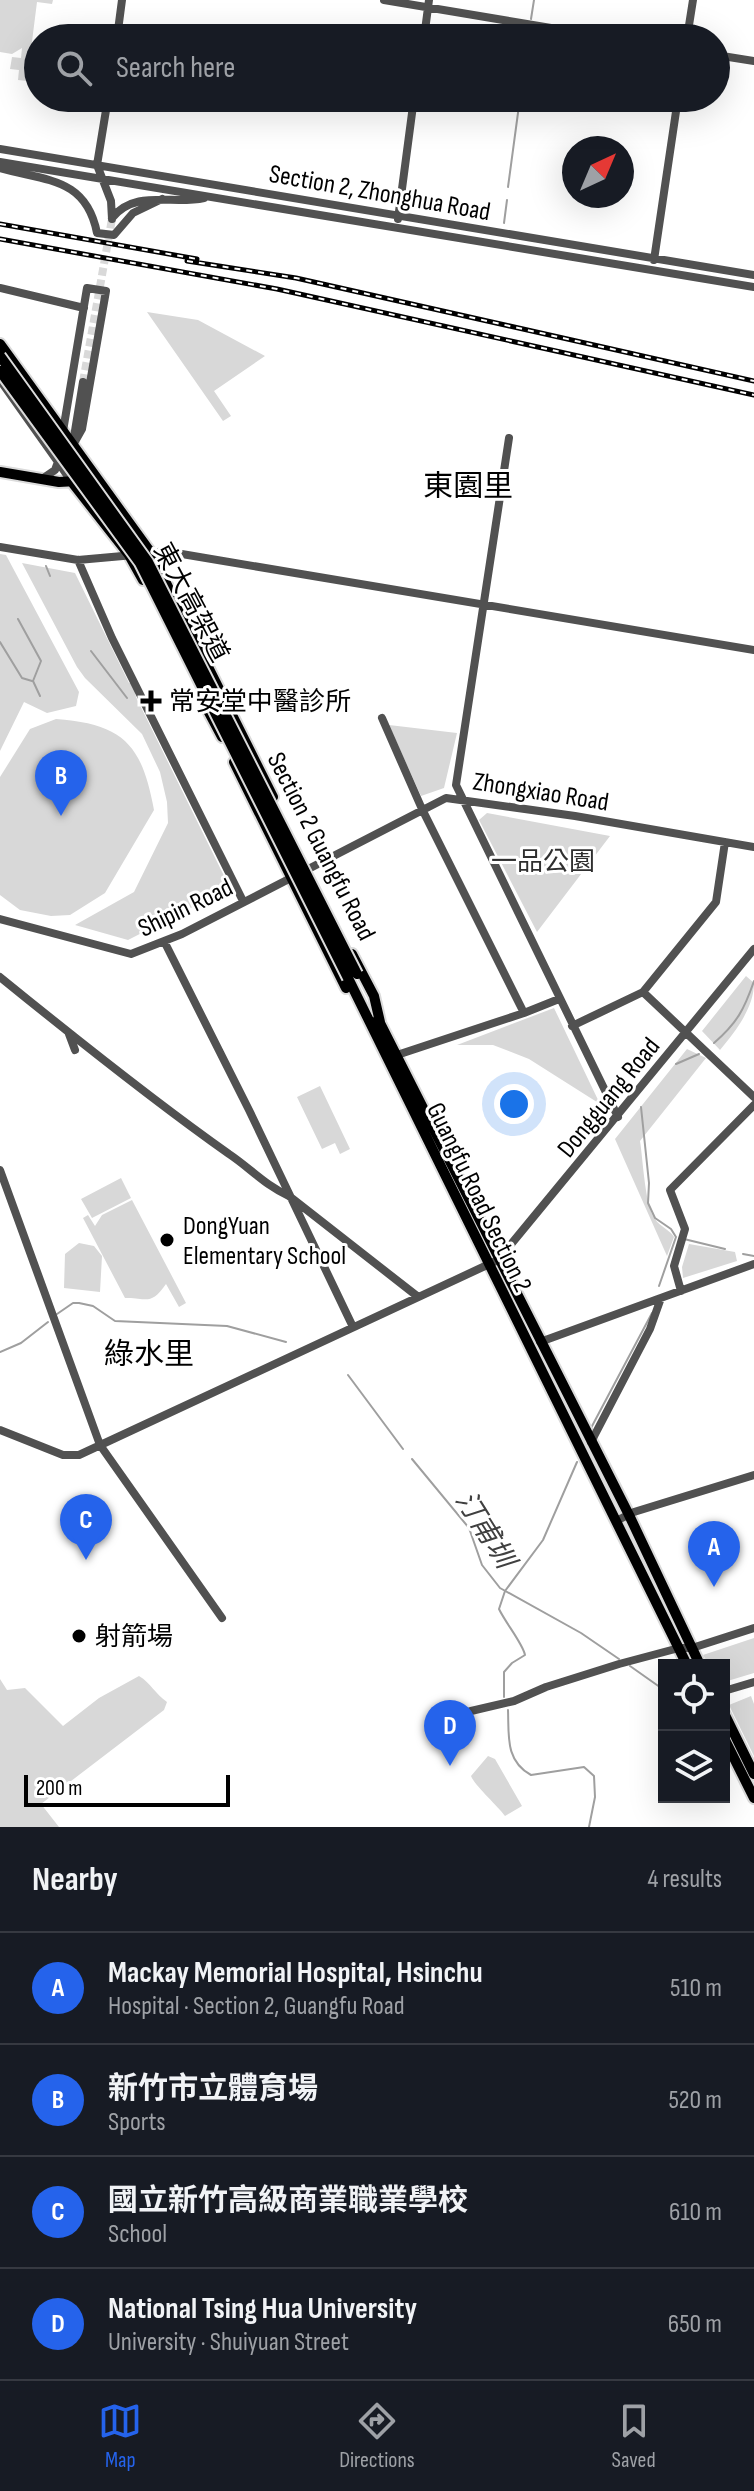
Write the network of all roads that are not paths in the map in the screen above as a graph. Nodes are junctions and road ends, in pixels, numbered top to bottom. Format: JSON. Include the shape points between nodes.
{"nodes":[{"id":1,"x":122,"y":0,"type":"edge"},
{"id":2,"x":384,"y":0,"type":"edge"},
{"id":3,"x":693,"y":0,"type":"edge"},
{"id":4,"x":429,"y":3,"type":"edge"},
{"id":5,"x":119,"y":24,"type":"edge"},
{"id":6,"x":426,"y":24,"type":"edge"},
{"id":7,"x":538,"y":24,"type":"edge"},
{"id":8,"x":689,"y":24,"type":"edge"},
{"id":9,"x":730,"y":57,"type":"edge"},
{"id":10,"x":754,"y":61,"type":"edge"},
{"id":11,"x":106,"y":112,"type":"edge"},
{"id":12,"x":412,"y":112,"type":"edge"},
{"id":13,"x":676,"y":112,"type":"edge"},
{"id":14,"x":0,"y":149,"type":"edge"},
{"id":15,"x":0,"y":165,"type":"edge"},
{"id":16,"x":97,"y":165,"type":"junction"},
{"id":17,"x":102,"y":179,"type":"junction"},
{"id":18,"x":212,"y":196,"type":"junction"},
{"id":19,"x":162,"y":199,"type":"junction"},
{"id":20,"x":399,"y":217,"type":"junction"},
{"id":21,"x":396,"y":228,"type":"junction"},
{"id":22,"x":655,"y":258,"type":"junction"},
{"id":23,"x":652,"y":269,"type":"junction"},
{"id":24,"x":754,"y":275,"type":"edge"},
{"id":25,"x":754,"y":287,"type":"edge"},
{"id":26,"x":0,"y":288,"type":"edge"},
{"id":27,"x":84,"y":308,"type":"junction"},
{"id":28,"x":0,"y":336,"type":"edge"},
{"id":29,"x":0,"y":344,"type":"edge"},
{"id":30,"x":0,"y":356,"type":"edge"},
{"id":31,"x":0,"y":371,"type":"edge"},
{"id":32,"x":0,"y":380,"type":"edge"},
{"id":33,"x":83,"y":382,"type":"tunnel mouth"},
{"id":34,"x":63,"y":431,"type":"junction"},
{"id":35,"x":509,"y":438,"type":"dead end"},
{"id":36,"x":45,"y":443,"type":"junction"},
{"id":37,"x":73,"y":445,"type":"junction"},
{"id":38,"x":58,"y":462,"type":"junction"},
{"id":39,"x":0,"y":472,"type":"edge"},
{"id":40,"x":42,"y":479,"type":"junction"},
{"id":41,"x":71,"y":481,"type":"junction"},
{"id":42,"x":100,"y":482,"type":"junction"},
{"id":43,"x":0,"y":547,"type":"edge"},
{"id":44,"x":151,"y":553,"type":"junction"},
{"id":45,"x":129,"y":555,"type":"junction"},
{"id":46,"x":78,"y":560,"type":"junction"},
{"id":47,"x":484,"y":604,"type":"junction"},
{"id":48,"x":172,"y":627,"type":"junction"},
{"id":49,"x":754,"y":650,"type":"edge"},
{"id":50,"x":382,"y":718,"type":"dead end"},
{"id":51,"x":461,"y":798,"type":"junction"},
{"id":52,"x":422,"y":809,"type":"junction"},
{"id":53,"x":725,"y":842,"type":"junction"},
{"id":54,"x":754,"y":847,"type":"edge"},
{"id":55,"x":308,"y":867,"type":"junction"},
{"id":56,"x":291,"y":876,"type":"junction"},
{"id":57,"x":243,"y":901,"type":"junction"},
{"id":58,"x":0,"y":919,"type":"edge"},
{"id":59,"x":164,"y":941,"type":"junction"},
{"id":60,"x":754,"y":949,"type":"edge"},
{"id":61,"x":352,"y":976,"type":"junction"},
{"id":62,"x":0,"y":977,"type":"edge"},
{"id":63,"x":643,"y":992,"type":"junction"},
{"id":64,"x":559,"y":999,"type":"junction"},
{"id":65,"x":524,"y":1013,"type":"junction"},
{"id":66,"x":376,"y":1025,"type":"junction"},
{"id":67,"x":572,"y":1026,"type":"junction"},
{"id":68,"x":67,"y":1029,"type":"junction"},
{"id":69,"x":687,"y":1031,"type":"junction"},
{"id":70,"x":75,"y":1050,"type":"dead end"},
{"id":71,"x":397,"y":1055,"type":"junction"},
{"id":72,"x":754,"y":1097,"type":"edge"},
{"id":73,"x":754,"y":1105,"type":"edge"},
{"id":74,"x":618,"y":1117,"type":"junction"},
{"id":75,"x":0,"y":1170,"type":"edge"},
{"id":76,"x":289,"y":1196,"type":"junction"},
{"id":77,"x":493,"y":1262,"type":"junction"},
{"id":78,"x":754,"y":1264,"type":"edge"},
{"id":79,"x":681,"y":1291,"type":"junction"},
{"id":80,"x":417,"y":1296,"type":"junction"},
{"id":81,"x":661,"y":1298,"type":"junction"},
{"id":82,"x":353,"y":1327,"type":"junction"},
{"id":83,"x":540,"y":1342,"type":"junction"},
{"id":84,"x":0,"y":1430,"type":"edge"},
{"id":85,"x":579,"y":1431,"type":"junction"},
{"id":86,"x":591,"y":1442,"type":"junction"},
{"id":87,"x":100,"y":1445,"type":"junction"},
{"id":88,"x":754,"y":1475,"type":"edge"},
{"id":89,"x":623,"y":1518,"type":"junction"},
{"id":90,"x":222,"y":1618,"type":"dead end"},
{"id":91,"x":754,"y":1628,"type":"edge"},
{"id":92,"x":679,"y":1648,"type":"junction"},
{"id":93,"x":692,"y":1648,"type":"junction"},
{"id":94,"x":684,"y":1659,"type":"edge"},
{"id":95,"x":697,"y":1659,"type":"edge"},
{"id":96,"x":754,"y":1682,"type":"edge"},
{"id":97,"x":730,"y":1689,"type":"edge"},
{"id":98,"x":471,"y":1711,"type":"dead end"},
{"id":99,"x":730,"y":1725,"type":"edge"},
{"id":100,"x":730,"y":1750,"type":"edge"},
{"id":101,"x":754,"y":1774,"type":"edge"},
{"id":102,"x":754,"y":1798,"type":"edge"}],
"edges":[{"from":1,"to":5,"type":"street"},
{"from":2,"to":4,"type":"street"},
{"from":3,"to":8,"type":"street"},
{"from":4,"to":6,"type":"street"},
{"from":4,"to":7,"type":"street"},
{"from":9,"to":10,"type":"street"},
{"from":11,"to":16,"type":"street"},
{"from":12,"to":20,"type":"street"},
{"from":13,"to":22,"type":"street"},
{"from":14,"to":16,"type":"street","name":"Section 2, Zhonghua Road"},
{"from":15,"to":17,"type":"street","name":"Section 2, Zhonghua Road"},
{"from":15,"to":19,"type":"street","via":[[60,182],[88,204],[97,233],[114,235],[133,213]]},
{"from":16,"to":17,"type":"street"},
{"from":16,"to":20,"type":"street","name":"Section 2, Zhonghua Road"},
{"from":17,"to":18,"type":"street","name":"Section 2, Zhonghua Road"},
{"from":17,"to":19,"type":"street","via":[[112,219],[127,205]]},
{"from":18,"to":19,"type":"street"},
{"from":18,"to":21,"type":"street","name":"Section 2, Zhonghua Road"},
{"from":20,"to":21,"type":"street"},
{"from":20,"to":22,"type":"street","name":"Section 2, Zhonghua Road"},
{"from":21,"to":23,"type":"street","name":"Section 2, Zhonghua Road"},
{"from":22,"to":23,"type":"street"},
{"from":22,"to":24,"type":"street","name":"Section 2, Zhonghua Road"},
{"from":23,"to":25,"type":"street","name":"Section 2, Zhonghua Road"},
{"from":26,"to":27,"type":"street"},
{"from":27,"to":34,"type":"street"},
{"from":27,"to":37,"type":"street","via":[[87,288],[106,291],[82,429]]},
{"from":28,"to":34,"type":"street"},
{"from":29,"to":34,"type":"main road","name":"Section 2 Guangfu Road"},
{"from":30,"to":61,"type":"main road","name":"東大高架道","bridge":true,"via":[[148,562]]},
{"from":31,"to":48,"type":"main road","name":"東大高架道","bridge":true,"via":[[140,563]]},
{"from":32,"to":36,"type":"street"},
{"from":33,"to":37,"type":"street"},
{"from":34,"to":36,"type":"street","via":[[54,445]]},
{"from":34,"to":37,"type":"main road","name":"Section 2 Guangfu Road"},
{"from":34,"to":38,"type":"street"},
{"from":35,"to":47,"type":"street"},
{"from":36,"to":38,"type":"street"},
{"from":37,"to":41,"type":"street"},
{"from":37,"to":42,"type":"main road","name":"Section 2 Guangfu Road"},
{"from":38,"to":40,"type":"street"},
{"from":38,"to":41,"type":"street"},
{"from":39,"to":40,"type":"main road"},
{"from":40,"to":41,"type":"main road"},
{"from":41,"to":42,"type":"main road"},
{"from":41,"to":45,"type":"main road"},
{"from":42,"to":44,"type":"main road","name":"Section 2 Guangfu Road"},
{"from":43,"to":46,"type":"street"},
{"from":44,"to":45,"type":"street"},
{"from":44,"to":47,"type":"street"},
{"from":44,"to":55,"type":"main road","name":"Section 2 Guangfu Road"},
{"from":45,"to":46,"type":"street"},
{"from":45,"to":56,"type":"main road"},
{"from":46,"to":57,"type":"street"},
{"from":47,"to":49,"type":"street"},
{"from":47,"to":51,"type":"street","via":[[456,785]]},
{"from":48,"to":56,"type":"main road","bridge":true,"via":[[182,636],[280,834]]},
{"from":48,"to":61,"type":"main road","name":"東大高架道","bridge":true},
{"from":50,"to":52,"type":"street"},
{"from":51,"to":52,"type":"street","name":"Zhongxiao Road","via":[[446,798]]},
{"from":51,"to":53,"type":"street","name":"Zhongxiao Road"},
{"from":51,"to":64,"type":"street"},
{"from":52,"to":55,"type":"street","name":"Zhongxiao Road"},
{"from":52,"to":65,"type":"street"},
{"from":53,"to":54,"type":"street","name":"Zhongxiao Road"},
{"from":53,"to":63,"type":"street","via":[[716,902]]},
{"from":55,"to":56,"type":"street","name":"Zhongxiao Road"},
{"from":55,"to":66,"type":"main road","name":"Section 2 Guangfu Road","via":[[374,996]]},
{"from":56,"to":57,"type":"street","name":"Shipin Road"},
{"from":56,"to":66,"type":"main road","via":[[356,1007]]},
{"from":57,"to":59,"type":"street","name":"Shipin Road"},
{"from":58,"to":59,"type":"street","name":"Shipin Road","via":[[131,954]]},
{"from":59,"to":76,"type":"street"},
{"from":60,"to":69,"type":"street","name":"Dongguang Road"},
{"from":61,"to":66,"type":"main road","name":"Guangfu Road Section 2"},
{"from":62,"to":68,"type":"street"},
{"from":63,"to":67,"type":"street"},
{"from":63,"to":69,"type":"street"},
{"from":64,"to":65,"type":"street"},
{"from":64,"to":67,"type":"street"},
{"from":65,"to":71,"type":"street"},
{"from":66,"to":71,"type":"main road","name":"Guangfu Road Section 2"},
{"from":66,"to":77,"type":"main road","name":"Guangfu Road Section 2"},
{"from":67,"to":74,"type":"street"},
{"from":68,"to":70,"type":"street"},
{"from":68,"to":76,"type":"street","via":[[270,1188]]},
{"from":69,"to":72,"type":"street"},
{"from":69,"to":74,"type":"street","name":"Dongguang Road"},
{"from":71,"to":77,"type":"main road","name":"Guangfu Road Section 2"},
{"from":73,"to":79,"type":"street","via":[[670,1190],[685,1229],[674,1266]]},
{"from":74,"to":77,"type":"street","name":"Dongguang Road"},
{"from":75,"to":87,"type":"street"},
{"from":76,"to":80,"type":"street"},
{"from":76,"to":82,"type":"street"},
{"from":77,"to":80,"type":"street"},
{"from":77,"to":83,"type":"main road"},
{"from":77,"to":85,"type":"main road","name":"Guangfu Road Section 2"},
{"from":78,"to":79,"type":"street"},
{"from":79,"to":81,"type":"street"},
{"from":80,"to":82,"type":"street"},
{"from":81,"to":83,"type":"street"},
{"from":81,"to":86,"type":"street"},
{"from":82,"to":87,"type":"street"},
{"from":83,"to":85,"type":"main road"},
{"from":84,"to":87,"type":"street","via":[[63,1455],[79,1455]]},
{"from":85,"to":86,"type":"main road"},
{"from":85,"to":89,"type":"main road","via":[[584,1453]]},
{"from":86,"to":89,"type":"main road"},
{"from":87,"to":90,"type":"street"},
{"from":88,"to":89,"type":"street"},
{"from":89,"to":92,"type":"main road"},
{"from":89,"to":93,"type":"main road"},
{"from":91,"to":93,"type":"street"},
{"from":92,"to":93,"type":"street"},
{"from":92,"to":94,"type":"main road"},
{"from":92,"to":98,"type":"street"},
{"from":93,"to":95,"type":"main road"},
{"from":96,"to":97,"type":"street"},
{"from":99,"to":101,"type":"main road"},
{"from":100,"to":102,"type":"main road"}]}
